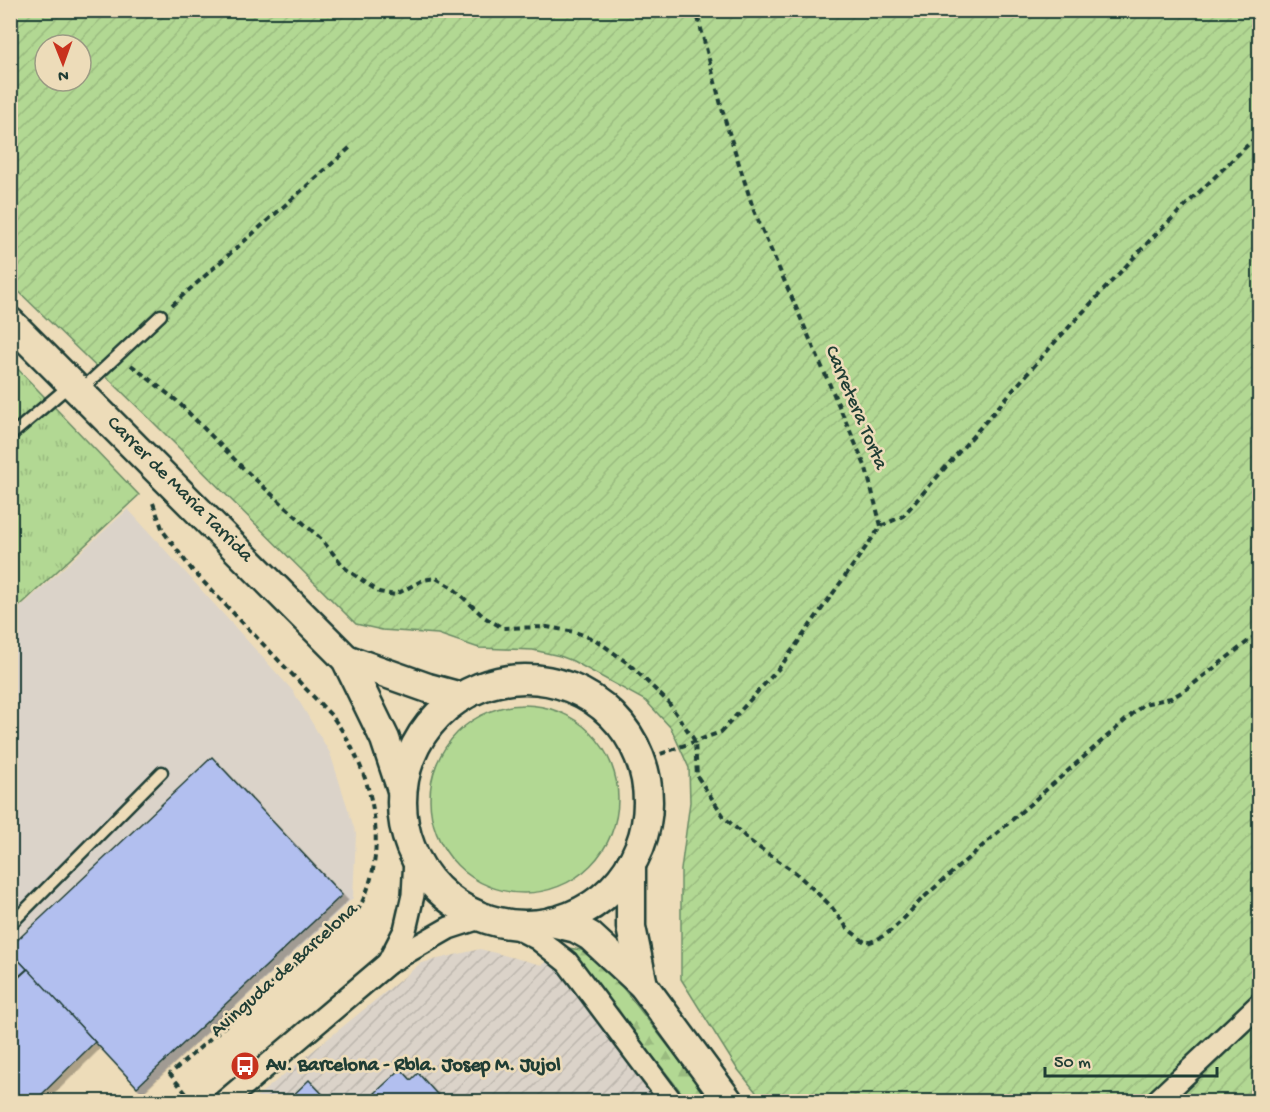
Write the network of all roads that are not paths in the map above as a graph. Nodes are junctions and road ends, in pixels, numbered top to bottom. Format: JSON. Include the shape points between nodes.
{"nodes":[{"id":1,"x":160,"y":315,"type":"road end"},
{"id":2,"x":10,"y":322,"type":"edge"},
{"id":3,"x":77,"y":387,"type":"junction"},
{"id":4,"x":10,"y":435,"type":"edge"},
{"id":5,"x":346,"y":658,"type":"junction"},
{"id":6,"x":461,"y":697,"type":"junction"},
{"id":7,"x":162,"y":772,"type":"dead end"},
{"id":8,"x":402,"y":790,"type":"junction"},
{"id":9,"x":415,"y":858,"type":"junction"},
{"id":10,"x":631,"y":864,"type":"junction"},
{"id":11,"x":495,"y":920,"type":"junction"},
{"id":12,"x":551,"y":922,"type":"junction"},
{"id":13,"x":10,"y":925,"type":"edge"},
{"id":14,"x":388,"y":963,"type":"junction"},
{"id":15,"x":643,"y":985,"type":"junction"},
{"id":16,"x":1260,"y":1004,"type":"edge"},
{"id":17,"x":224,"y":1101,"type":"edge"},
{"id":18,"x":672,"y":1101,"type":"edge"},
{"id":19,"x":729,"y":1101,"type":"edge"},
{"id":20,"x":1156,"y":1101,"type":"edge"}],
"edges":[{"from":1,"to":3,"type":"lane"},
{"from":2,"to":3,"type":"main road","name":"Carrer de Maria Tarrida"},
{"from":3,"to":4,"type":"lane"},
{"from":3,"to":5,"type":"main road","name":"Carrer de Maria Tarrida"},
{"from":5,"to":6,"type":"main road","name":"Carrer de Maria Tarrida"},
{"from":5,"to":8,"type":"main road","name":"Carrer de Maria Tarrida","via":[[385,739]]},
{"from":6,"to":8,"type":"main road","via":[[434,718],[421,736]]},
{"from":6,"to":10,"type":"main road","via":[[487,685],[516,679],[546,681],[574,689],[599,703],[620,723],[641,761],[648,791],[647,822]]},
{"from":7,"to":13,"type":"lane"},
{"from":8,"to":9,"type":"main road","via":[[404,825]]},
{"from":9,"to":11,"type":"main road","via":[[443,894],[462,907]]},
{"from":9,"to":14,"type":"street","via":[[413,895],[405,930]]},
{"from":10,"to":12,"type":"main road","via":[[593,904]]},
{"from":10,"to":15,"type":"main road","via":[[631,927]]},
{"from":11,"to":12,"type":"main road","via":[[522,924]]},
{"from":11,"to":14,"type":"street","via":[[449,928]]},
{"from":11,"to":18,"type":"street","via":[[538,939],[567,962]]},
{"from":12,"to":15,"type":"main road","via":[[590,936]]},
{"from":14,"to":17,"type":"street"},
{"from":15,"to":19,"type":"main road"},
{"from":16,"to":20,"type":"street"}]}
